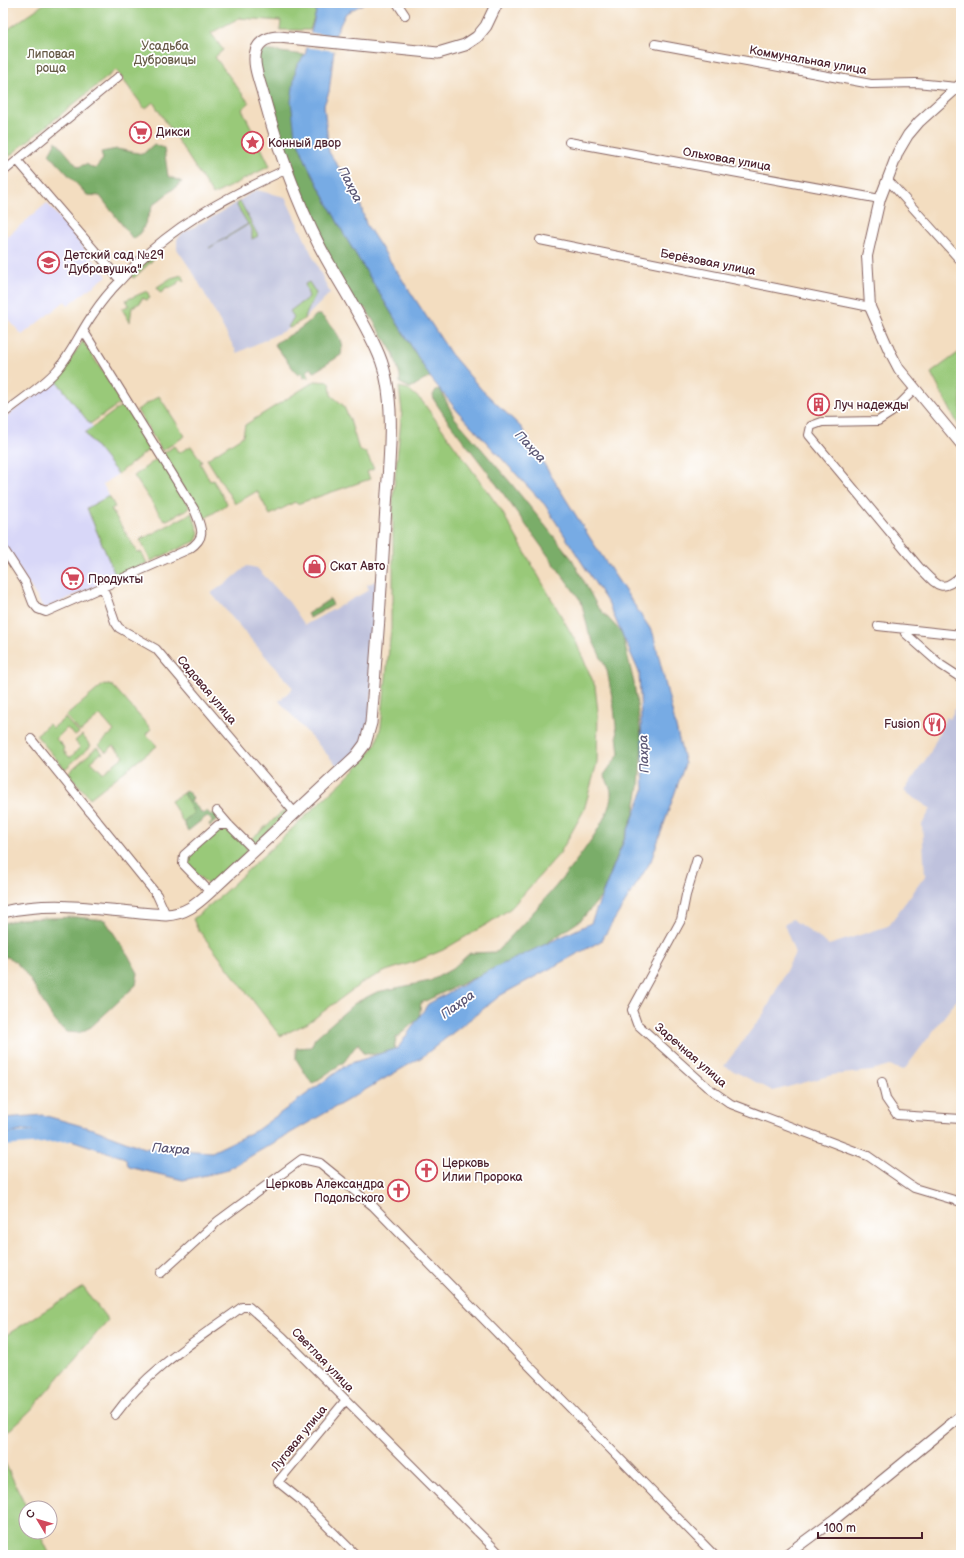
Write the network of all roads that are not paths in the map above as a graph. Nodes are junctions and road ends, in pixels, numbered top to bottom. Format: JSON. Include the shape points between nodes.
{"nodes":[{"id":1,"x":398,"y":3,"type":"edge"},
{"id":2,"x":497,"y":3,"type":"edge"},
{"id":3,"x":405,"y":15,"type":"dead end"},
{"id":4,"x":655,"y":44,"type":"dead end"},
{"id":5,"x":118,"y":77,"type":"dead end"},
{"id":6,"x":959,"y":85,"type":"edge"},
{"id":7,"x":569,"y":142,"type":"dead end"},
{"id":8,"x":17,"y":160,"type":"junction"},
{"id":9,"x":287,"y":169,"type":"junction"},
{"id":10,"x":3,"y":172,"type":"edge"},
{"id":11,"x":887,"y":179,"type":"junction"},
{"id":12,"x":880,"y":199,"type":"junction"},
{"id":13,"x":540,"y":240,"type":"dead end"},
{"id":14,"x":961,"y":261,"type":"edge"},
{"id":15,"x":120,"y":280,"type":"junction"},
{"id":16,"x":870,"y":307,"type":"junction"},
{"id":17,"x":83,"y":330,"type":"junction"},
{"id":18,"x":915,"y":389,"type":"junction"},
{"id":19,"x":3,"y":414,"type":"edge"},
{"id":20,"x":961,"y":444,"type":"edge"},
{"id":21,"x":3,"y":548,"type":"edge"},
{"id":22,"x":961,"y":575,"type":"edge"},
{"id":23,"x":103,"y":587,"type":"junction"},
{"id":24,"x":878,"y":626,"type":"dead end"},
{"id":25,"x":906,"y":629,"type":"junction"},
{"id":26,"x":961,"y":635,"type":"edge"},
{"id":27,"x":961,"y":678,"type":"edge"},
{"id":28,"x":31,"y":739,"type":"dead end"},
{"id":29,"x":217,"y":810,"type":"dead end"},
{"id":30,"x":295,"y":813,"type":"junction"},
{"id":31,"x":229,"y":825,"type":"junction"},
{"id":32,"x":254,"y":850,"type":"junction"},
{"id":33,"x":697,"y":859,"type":"dead end"},
{"id":34,"x":210,"y":892,"type":"junction"},
{"id":35,"x":3,"y":912,"type":"edge"},
{"id":36,"x":166,"y":915,"type":"junction"},
{"id":37,"x":882,"y":1082,"type":"dead end"},
{"id":38,"x":961,"y":1119,"type":"edge"},
{"id":39,"x":961,"y":1202,"type":"edge"},
{"id":40,"x":161,"y":1274,"type":"dead end"},
{"id":41,"x":345,"y":1401,"type":"junction"},
{"id":42,"x":115,"y":1415,"type":"dead end"},
{"id":43,"x":961,"y":1416,"type":"edge"},
{"id":44,"x":356,"y":1555,"type":"edge"},
{"id":45,"x":501,"y":1555,"type":"edge"},
{"id":46,"x":714,"y":1555,"type":"edge"},
{"id":47,"x":786,"y":1555,"type":"edge"}],
"edges":[{"from":1,"to":3,"type":"street"},
{"from":2,"to":9,"type":"main road","via":[[486,26],[477,37],[465,45],[438,53],[279,37],[266,39],[260,44],[255,58],[265,101]]},
{"from":4,"to":6,"type":"street","name":"Коммунальная улица","via":[[871,84]]},
{"from":5,"to":8,"type":"street"},
{"from":6,"to":11,"type":"street","via":[[908,135]]},
{"from":7,"to":12,"type":"street","name":"Ольховая улица"},
{"from":8,"to":10,"type":"street"},
{"from":8,"to":15,"type":"street"},
{"from":9,"to":15,"type":"street","via":[[228,197],[193,218],[154,248]]},
{"from":9,"to":30,"type":"main road","via":[[319,244],[379,354],[387,382],[390,410],[382,580],[369,735],[356,756]]},
{"from":11,"to":12,"type":"street"},
{"from":11,"to":14,"type":"street"},
{"from":12,"to":16,"type":"street","via":[[867,256]]},
{"from":13,"to":16,"type":"street","name":"Берёзовая улица"},
{"from":15,"to":17,"type":"street"},
{"from":16,"to":18,"type":"street","via":[[899,369]]},
{"from":17,"to":19,"type":"street","via":[[70,354],[56,371]]},
{"from":17,"to":23,"type":"street","via":[[194,509],[202,532],[197,544],[189,550]]},
{"from":18,"to":20,"type":"street"},
{"from":18,"to":22,"type":"street","via":[[892,412],[878,421],[822,422],[811,426],[809,435],[919,567],[936,583],[946,587]]},
{"from":21,"to":23,"type":"street","via":[[25,582],[38,609],[46,612],[55,610]]},
{"from":23,"to":30,"type":"street","name":"Садовая улица","via":[[119,628],[156,649]]},
{"from":24,"to":25,"type":"street"},
{"from":25,"to":26,"type":"street"},
{"from":25,"to":27,"type":"street","via":[[905,632],[941,665]]},
{"from":28,"to":36,"type":"street","via":[[157,894]]},
{"from":29,"to":31,"type":"street"},
{"from":30,"to":32,"type":"main road"},
{"from":31,"to":32,"type":"street"},
{"from":31,"to":34,"type":"street","via":[[218,825],[184,855],[184,864]]},
{"from":32,"to":34,"type":"main road"},
{"from":33,"to":39,"type":"street","name":"Заречная улица","via":[[681,920],[632,1010],[637,1024],[707,1087],[731,1104],[868,1156],[914,1188]]},
{"from":34,"to":36,"type":"main road","via":[[186,911]]},
{"from":35,"to":36,"type":"main road","via":[[74,906]]},
{"from":37,"to":38,"type":"street","via":[[886,1099],[897,1115]]},
{"from":40,"to":46,"type":"street","via":[[218,1221],[302,1159],[320,1163],[373,1206]]},
{"from":41,"to":42,"type":"street","name":"Светлая улица","via":[[283,1337],[249,1307],[242,1307],[177,1354],[127,1399]]},
{"from":41,"to":44,"type":"street","name":"Луговая улица","via":[[278,1482],[303,1502]]},
{"from":41,"to":45,"type":"street","name":"Светлая улица"},
{"from":43,"to":47,"type":"street","via":[[836,1518]]}]}
